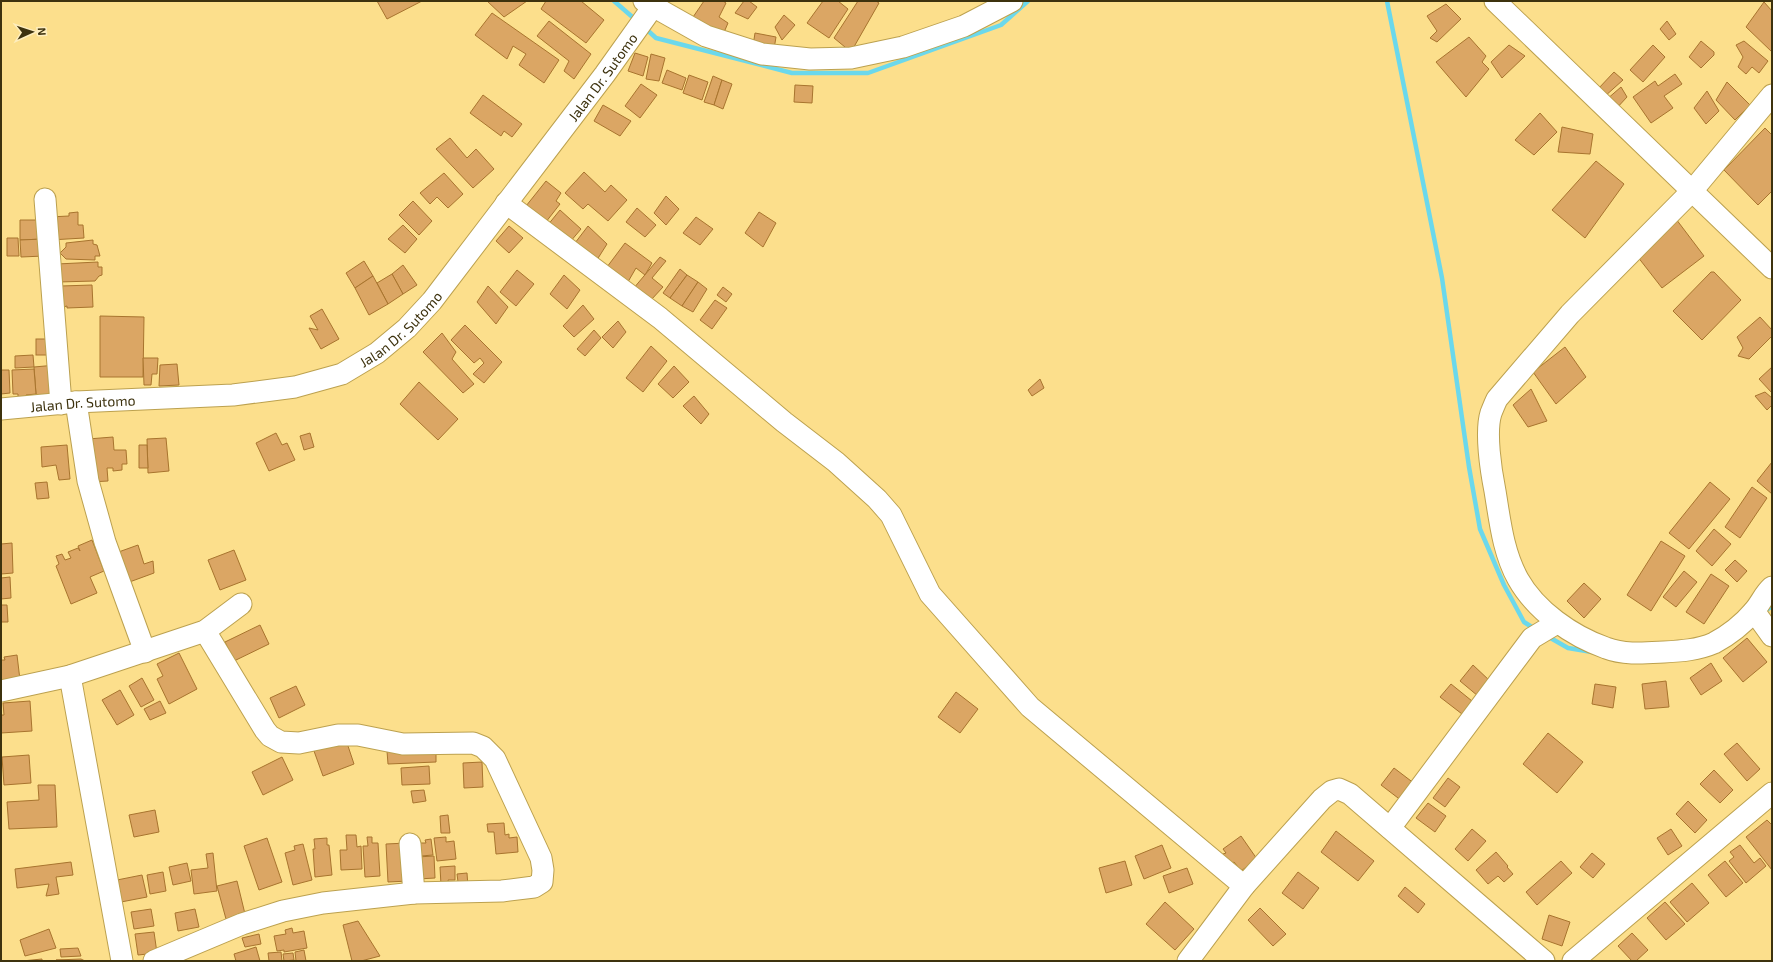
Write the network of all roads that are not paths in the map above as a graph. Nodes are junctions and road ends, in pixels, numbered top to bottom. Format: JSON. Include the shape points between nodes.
{"nodes":[{"id":1,"x":1012,"y":1,"type":"edge"},
{"id":2,"x":1495,"y":1,"type":"edge"},
{"id":3,"x":652,"y":4,"type":"edge"},
{"id":4,"x":1772,"y":96,"type":"edge"},
{"id":5,"x":1692,"y":191,"type":"junction"},
{"id":6,"x":45,"y":199,"type":"dead end"},
{"id":7,"x":506,"y":203,"type":"junction"},
{"id":8,"x":1772,"y":268,"type":"edge"},
{"id":9,"x":68,"y":403,"type":"junction"},
{"id":10,"x":1,"y":408,"type":"edge"},
{"id":11,"x":1772,"y":587,"type":"edge"},
{"id":12,"x":241,"y":604,"type":"dead end"},
{"id":13,"x":1756,"y":613,"type":"junction"},
{"id":14,"x":1546,"y":629,"type":"junction"},
{"id":15,"x":205,"y":630,"type":"junction"},
{"id":16,"x":1772,"y":636,"type":"edge"},
{"id":17,"x":145,"y":652,"type":"junction"},
{"id":18,"x":70,"y":676,"type":"junction"},
{"id":19,"x":1,"y":691,"type":"edge"},
{"id":20,"x":1772,"y":793,"type":"edge"},
{"id":21,"x":1390,"y":828,"type":"junction"},
{"id":22,"x":410,"y":844,"type":"dead end"},
{"id":23,"x":1244,"y":886,"type":"junction"},
{"id":24,"x":414,"y":893,"type":"junction"},
{"id":25,"x":122,"y":961,"type":"edge"},
{"id":26,"x":154,"y":961,"type":"edge"},
{"id":27,"x":1188,"y":961,"type":"edge"},
{"id":28,"x":1544,"y":961,"type":"edge"},
{"id":29,"x":1573,"y":961,"type":"edge"}],
"edges":[{"from":1,"to":3,"type":"street","via":[[964,26],[903,47],[851,58],[810,59],[762,54],[706,36]]},
{"from":2,"to":5,"type":"street"},
{"from":3,"to":7,"type":"street","name":"Jalan Dr. Sutomo","via":[[622,51]]},
{"from":4,"to":5,"type":"street"},
{"from":5,"to":8,"type":"street"},
{"from":5,"to":14,"type":"street","via":[[1570,314],[1497,399],[1491,414],[1489,429],[1492,471],[1502,535],[1509,561]]},
{"from":6,"to":9,"type":"street"},
{"from":7,"to":9,"type":"street","name":"Jalan Dr. Sutomo","via":[[432,301],[407,328],[378,353],[342,374],[295,387],[233,395]]},
{"from":7,"to":23,"type":"street","via":[[660,318],[836,462],[891,515],[930,594],[1030,707]]},
{"from":9,"to":10,"type":"street","name":"Jalan Dr. Sutomo"},
{"from":9,"to":17,"type":"street","via":[[101,526]]},
{"from":11,"to":13,"type":"street","via":[[1764,594]]},
{"from":12,"to":15,"type":"street"},
{"from":13,"to":14,"type":"street","via":[[1732,633],[1713,643],[1686,651],[1636,653],[1607,649]]},
{"from":13,"to":16,"type":"street"},
{"from":14,"to":21,"type":"street"},
{"from":15,"to":17,"type":"street"},
{"from":15,"to":24,"type":"street","via":[[265,730],[281,742],[299,743],[338,735],[358,735],[403,744],[473,743],[484,747],[495,759],[541,858],[542,882],[534,887],[502,891]]},
{"from":17,"to":18,"type":"street"},
{"from":18,"to":19,"type":"street"},
{"from":18,"to":25,"type":"street"},
{"from":20,"to":29,"type":"street"},
{"from":21,"to":23,"type":"street","via":[[1350,794],[1340,789],[1332,791]]},
{"from":21,"to":28,"type":"street"},
{"from":22,"to":24,"type":"street"},
{"from":23,"to":27,"type":"street"},
{"from":24,"to":26,"type":"street","via":[[323,903],[284,911],[242,924]]}]}
